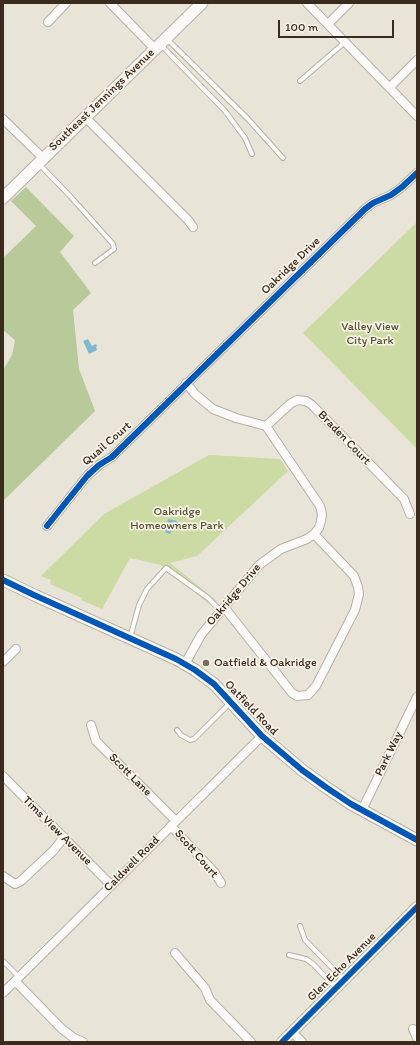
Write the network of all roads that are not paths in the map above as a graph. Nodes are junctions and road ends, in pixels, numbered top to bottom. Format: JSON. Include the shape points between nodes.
{"nodes":[{"id":1,"x":66,"y":3,"type":"edge"},
{"id":2,"x":110,"y":3,"type":"edge"},
{"id":3,"x":202,"y":3,"type":"edge"},
{"id":4,"x":307,"y":3,"type":"edge"},
{"id":5,"x":349,"y":3,"type":"edge"},
{"id":6,"x":48,"y":22,"type":"dead end"},
{"id":7,"x":328,"y":24,"type":"junction"},
{"id":8,"x":345,"y":42,"type":"junction"},
{"id":9,"x":160,"y":44,"type":"junction"},
{"id":10,"x":417,"y":60,"type":"edge"},
{"id":11,"x":300,"y":81,"type":"dead end"},
{"id":12,"x":390,"y":88,"type":"junction"},
{"id":13,"x":417,"y":116,"type":"edge"},
{"id":14,"x":85,"y":117,"type":"junction"},
{"id":15,"x":3,"y":119,"type":"edge"},
{"id":16,"x":252,"y":154,"type":"dead end"},
{"id":17,"x":282,"y":158,"type":"dead end"},
{"id":18,"x":41,"y":161,"type":"junction"},
{"id":19,"x":417,"y":173,"type":"edge"},
{"id":20,"x":3,"y":198,"type":"edge"},
{"id":21,"x":193,"y":226,"type":"dead end"},
{"id":22,"x":95,"y":263,"type":"dead end"},
{"id":23,"x":186,"y":383,"type":"junction"},
{"id":24,"x":266,"y":426,"type":"junction"},
{"id":25,"x":410,"y":514,"type":"dead end"},
{"id":26,"x":47,"y":526,"type":"dead end"},
{"id":27,"x":314,"y":534,"type":"junction"},
{"id":28,"x":3,"y":580,"type":"edge"},
{"id":29,"x":222,"y":609,"type":"junction"},
{"id":30,"x":130,"y":638,"type":"junction"},
{"id":31,"x":16,"y":650,"type":"dead end"},
{"id":32,"x":3,"y":662,"type":"edge"},
{"id":33,"x":185,"y":664,"type":"junction"},
{"id":34,"x":417,"y":697,"type":"edge"},
{"id":35,"x":231,"y":703,"type":"junction"},
{"id":36,"x":91,"y":725,"type":"dead end"},
{"id":37,"x":177,"y":730,"type":"dead end"},
{"id":38,"x":262,"y":736,"type":"junction"},
{"id":39,"x":3,"y":776,"type":"edge"},
{"id":40,"x":362,"y":810,"type":"junction"},
{"id":41,"x":173,"y":823,"type":"junction"},
{"id":42,"x":64,"y":837,"type":"junction"},
{"id":43,"x":417,"y":840,"type":"edge"},
{"id":44,"x":3,"y":876,"type":"edge"},
{"id":45,"x":221,"y":883,"type":"dead end"},
{"id":46,"x":111,"y":885,"type":"junction"},
{"id":47,"x":417,"y":907,"type":"edge"},
{"id":48,"x":300,"y":926,"type":"dead end"},
{"id":49,"x":175,"y":953,"type":"dead end"},
{"id":50,"x":289,"y":955,"type":"dead end"},
{"id":51,"x":3,"y":961,"type":"edge"},
{"id":52,"x":17,"y":979,"type":"junction"},
{"id":53,"x":345,"y":980,"type":"junction"},
{"id":54,"x":336,"y":988,"type":"junction"},
{"id":55,"x":3,"y":993,"type":"edge"},
{"id":56,"x":412,"y":1030,"type":"dead end"},
{"id":57,"x":292,"y":1032,"type":"junction"},
{"id":58,"x":417,"y":1038,"type":"edge"},
{"id":59,"x":83,"y":1042,"type":"edge"},
{"id":60,"x":251,"y":1042,"type":"edge"},
{"id":61,"x":282,"y":1042,"type":"edge"},
{"id":62,"x":302,"y":1042,"type":"edge"}],
"edges":[{"from":1,"to":6,"type":"street"},
{"from":2,"to":9,"type":"street"},
{"from":3,"to":9,"type":"main road","name":"Southeast Jennings Avenue"},
{"from":4,"to":7,"type":"street"},
{"from":5,"to":7,"type":"street"},
{"from":7,"to":8,"type":"street"},
{"from":8,"to":11,"type":"lane"},
{"from":8,"to":12,"type":"street"},
{"from":9,"to":14,"type":"main road","name":"Southeast Jennings Avenue"},
{"from":9,"to":16,"type":"lane","via":[[225,111],[245,138]]},
{"from":9,"to":17,"type":"lane","via":[[248,119]]},
{"from":10,"to":12,"type":"street"},
{"from":12,"to":13,"type":"street"},
{"from":14,"to":18,"type":"main road","name":"Southeast Jennings Avenue"},
{"from":14,"to":21,"type":"street"},
{"from":15,"to":18,"type":"street"},
{"from":18,"to":20,"type":"main road","name":"Southeast Jennings Avenue"},
{"from":18,"to":22,"type":"lane","via":[[112,244],[114,249]]},
{"from":19,"to":23,"type":"street","name":"Oakridge Drive","via":[[391,195],[365,209]]},
{"from":23,"to":24,"type":"street","via":[[213,409]]},
{"from":23,"to":26,"type":"street","name":"Quail Court","via":[[112,457],[86,476]]},
{"from":24,"to":25,"type":"street","name":"Braden Court","via":[[290,404],[298,400],[306,401],[404,499]]},
{"from":24,"to":27,"type":"street","via":[[320,506],[321,521]]},
{"from":27,"to":29,"type":"street","name":"Oakridge Drive","via":[[281,548],[266,558]]},
{"from":27,"to":29,"type":"street","via":[[354,576],[359,594],[355,610],[316,686],[308,695],[297,696],[292,693]]},
{"from":28,"to":30,"type":"main road","name":"Oatfield Road"},
{"from":29,"to":30,"type":"lane","via":[[166,568],[147,589],[138,605]]},
{"from":29,"to":33,"type":"street","name":"Oakridge Drive","via":[[201,635]]},
{"from":30,"to":33,"type":"main road","name":"Oatfield Road"},
{"from":31,"to":32,"type":"street"},
{"from":33,"to":35,"type":"main road","name":"Oatfield Road","via":[[214,684]]},
{"from":34,"to":40,"type":"street","name":"Park Way"},
{"from":35,"to":37,"type":"lane","via":[[194,739],[190,740]]},
{"from":35,"to":38,"type":"main road","name":"Oatfield Road"},
{"from":36,"to":41,"type":"street","name":"Scott Lane","via":[[96,741]]},
{"from":38,"to":40,"type":"main road","name":"Oatfield Road","via":[[302,770]]},
{"from":38,"to":41,"type":"street","name":"Caldwell Road"},
{"from":39,"to":42,"type":"street","name":"Tims View Avenue"},
{"from":40,"to":43,"type":"main road","name":"Oatfield Road"},
{"from":41,"to":45,"type":"street","name":"Scott Court","via":[[216,873]]},
{"from":41,"to":46,"type":"street","name":"Caldwell Road"},
{"from":42,"to":44,"type":"street","via":[[21,881],[15,884]]},
{"from":42,"to":46,"type":"street","name":"Tims View Avenue"},
{"from":46,"to":52,"type":"street","name":"Caldwell Road"},
{"from":47,"to":53,"type":"street","name":"Glen Echo Avenue"},
{"from":48,"to":53,"type":"lane","via":[[305,940]]},
{"from":49,"to":60,"type":"street","via":[[205,988],[210,1000]]},
{"from":50,"to":54,"type":"lane","via":[[306,959]]},
{"from":51,"to":52,"type":"lane"},
{"from":52,"to":55,"type":"street","name":"Caldwell Road"},
{"from":52,"to":59,"type":"street","via":[[62,1029]]},
{"from":53,"to":54,"type":"street","name":"Glen Echo Avenue"},
{"from":54,"to":57,"type":"street","name":"Glen Echo Avenue"},
{"from":56,"to":58,"type":"street"},
{"from":57,"to":61,"type":"street","name":"Glen Echo Avenue"},
{"from":57,"to":62,"type":"street"}]}
